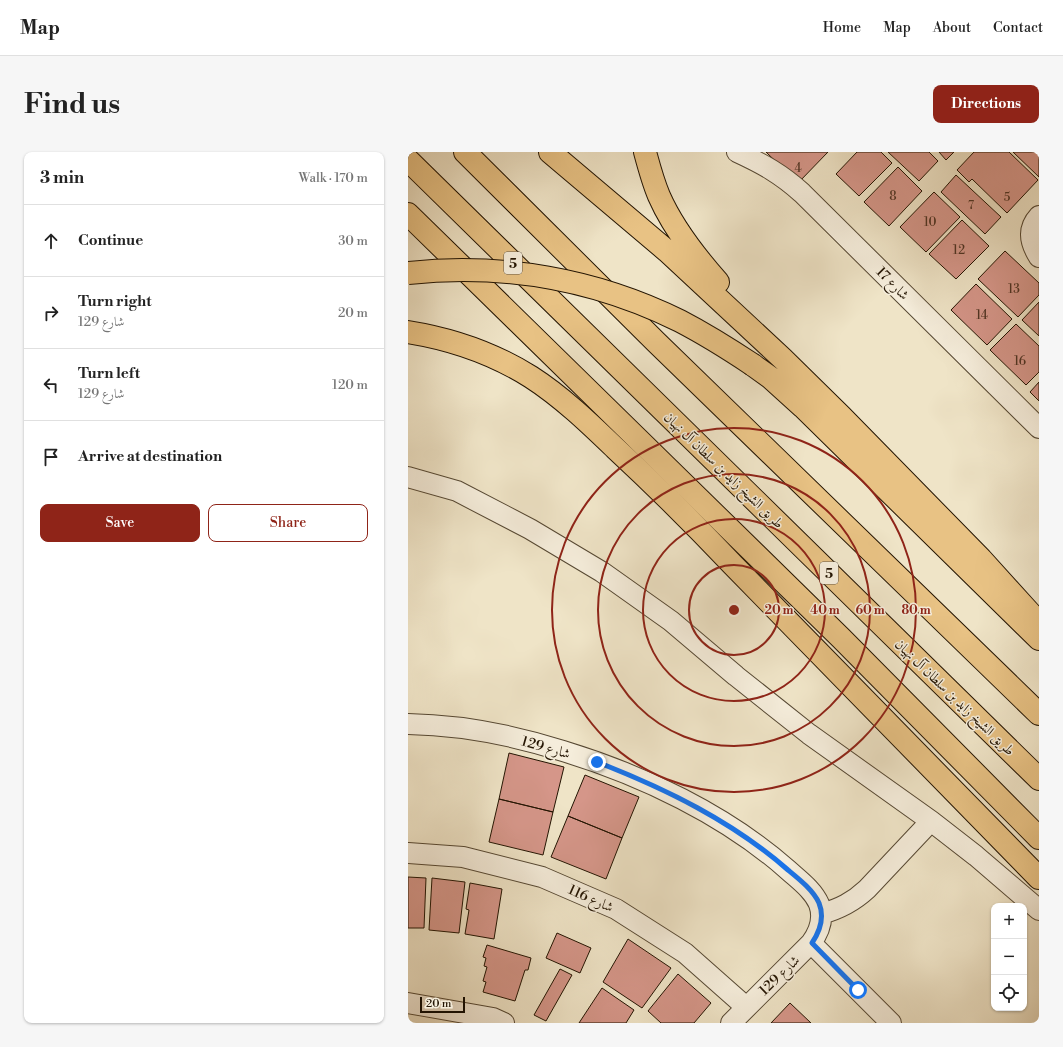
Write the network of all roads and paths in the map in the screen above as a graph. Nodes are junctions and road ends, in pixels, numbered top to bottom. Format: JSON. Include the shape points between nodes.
{"nodes":[{"id":1,"x":465,"y":152,"type":"edge"},
{"id":2,"x":550,"y":152,"type":"edge"},
{"id":3,"x":645,"y":152,"type":"edge"},
{"id":4,"x":737,"y":152,"type":"edge"},
{"id":5,"x":408,"y":160,"type":"edge"},
{"id":6,"x":408,"y":208,"type":"edge"},
{"id":7,"x":408,"y":214,"type":"edge"},
{"id":8,"x":1039,"y":216,"type":"edge"},
{"id":9,"x":440,"y":245,"type":"junction"},
{"id":10,"x":1039,"y":257,"type":"edge"},
{"id":11,"x":408,"y":273,"type":"edge"},
{"id":12,"x":408,"y":332,"type":"edge"},
{"id":13,"x":783,"y":359,"type":"junction"},
{"id":14,"x":1039,"y":428,"type":"edge"},
{"id":15,"x":408,"y":477,"type":"edge"},
{"id":16,"x":1039,"y":623,"type":"edge"},
{"id":17,"x":1039,"y":638,"type":"edge"},
{"id":18,"x":1039,"y":714,"type":"edge"},
{"id":19,"x":408,"y":724,"type":"edge"},
{"id":20,"x":1039,"y":779,"type":"edge"},
{"id":21,"x":931,"y":821,"type":"junction"},
{"id":22,"x":1039,"y":838,"type":"edge"},
{"id":23,"x":408,"y":853,"type":"edge"},
{"id":24,"x":1039,"y":878,"type":"edge"},
{"id":25,"x":1039,"y":910,"type":"edge"},
{"id":26,"x":821,"y":914,"type":"junction"},
{"id":27,"x":812,"y":943,"type":"junction"},
{"id":28,"x":408,"y":1002,"type":"edge"},
{"id":29,"x":746,"y":1007,"type":"junction"},
{"id":30,"x":504,"y":1023,"type":"edge"},
{"id":31,"x":731,"y":1023,"type":"edge"},
{"id":32,"x":891,"y":1023,"type":"edge"}],
"edges":[{"from":1,"to":18,"type":"main road"},
{"from":2,"to":13,"type":"main road","via":[[666,251]]},
{"from":3,"to":13,"type":"main road","via":[[659,196],[691,249]]},
{"from":4,"to":14,"type":"street","name":"شارع 17","via":[[768,167],[802,193]]},
{"from":5,"to":20,"type":"main road","name":"طريق الشيخ زايد بن سلطان آل نهيان","number":"5"},
{"from":6,"to":9,"type":"main road"},
{"from":7,"to":9,"type":"main road"},
{"from":8,"to":10,"type":"street","via":[[1033,224],[1030,237]]},
{"from":9,"to":22,"type":"main road","via":[[841,638]]},
{"from":11,"to":17,"type":"main road","bridge":true,"via":[[457,270],[543,276],[600,289],[630,299],[680,321],[718,342],[771,378],[803,407]]},
{"from":12,"to":24,"type":"main road","via":[[440,338],[496,357],[531,377],[565,403],[641,472],[716,547]]},
{"from":13,"to":16,"type":"main road","via":[[955,532]]},
{"from":15,"to":21,"type":"street","via":[[464,494],[530,529],[602,572],[671,621],[809,734]]},
{"from":19,"to":26,"type":"street","name":"شارع 129","via":[[493,733],[528,741],[597,762],[656,787],[710,814],[758,845],[809,890],[819,903]]},
{"from":21,"to":25,"type":"street"},
{"from":21,"to":26,"type":"street","via":[[857,898],[845,906]]},
{"from":23,"to":29,"type":"street","name":"شارع 116","via":[[463,857],[542,876],[616,909],[685,953]]},
{"from":26,"to":27,"type":"street","name":"شارع 129","via":[[818,935]]},
{"from":27,"to":29,"type":"street","name":"شارع 129"},
{"from":27,"to":32,"type":"street"},
{"from":28,"to":30,"type":"street","via":[[493,1018]]},
{"from":29,"to":31,"type":"street","name":"شارع 129"}]}
